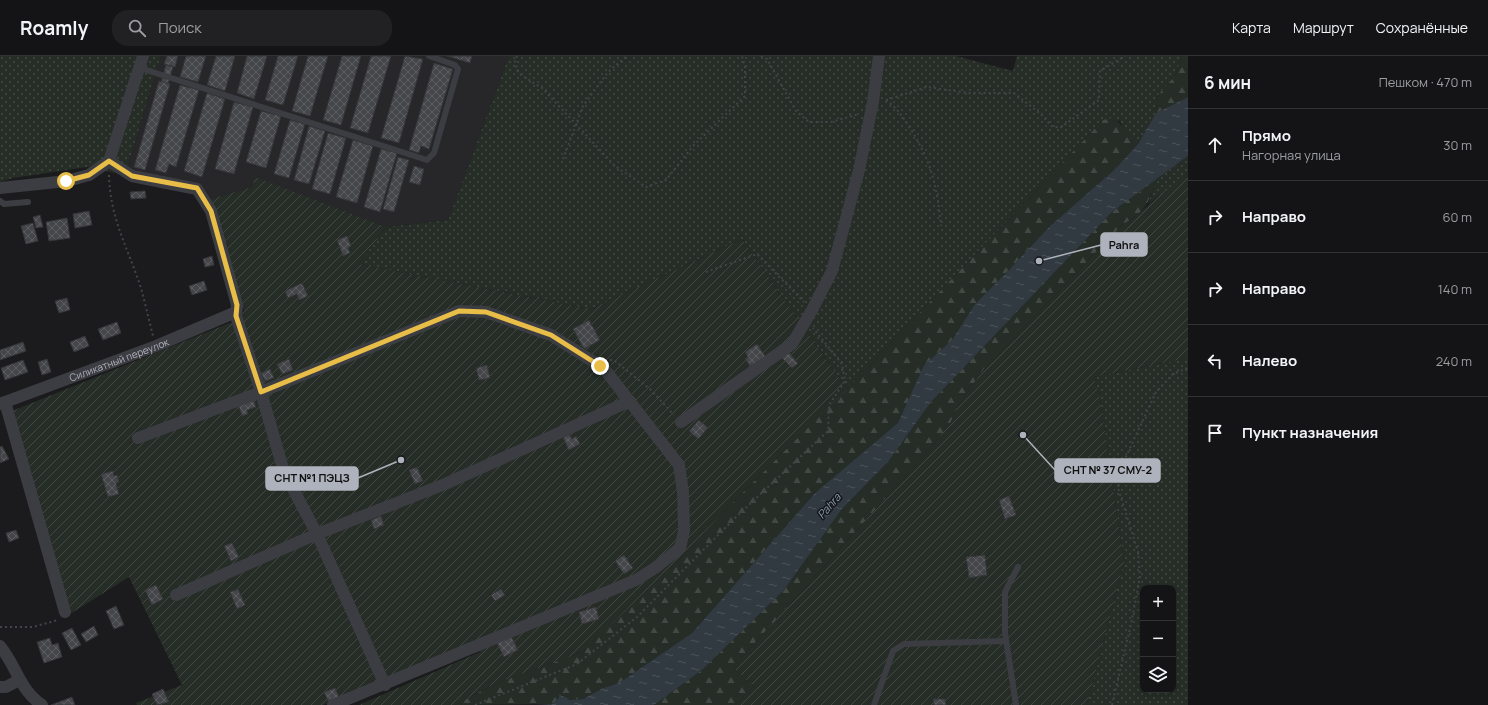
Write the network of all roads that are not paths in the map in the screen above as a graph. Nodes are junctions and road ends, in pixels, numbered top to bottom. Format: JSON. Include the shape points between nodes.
{"nodes":[{"id":1,"x":143,"y":56,"type":"edge"},
{"id":2,"x":429,"y":56,"type":"edge"},
{"id":3,"x":879,"y":56,"type":"edge"},
{"id":4,"x":140,"y":68,"type":"junction"},
{"id":5,"x":109,"y":161,"type":"junction"},
{"id":6,"x":0,"y":188,"type":"edge"},
{"id":7,"x":0,"y":201,"type":"edge"},
{"id":8,"x":28,"y":202,"type":"dead end"},
{"id":9,"x":236,"y":312,"type":"junction"},
{"id":10,"x":261,"y":392,"type":"junction"},
{"id":11,"x":630,"y":401,"type":"junction"},
{"id":12,"x":2,"y":403,"type":"edge"},
{"id":13,"x":681,"y":422,"type":"road end"},
{"id":14,"x":138,"y":438,"type":"dead end"},
{"id":15,"x":317,"y":534,"type":"junction"},
{"id":16,"x":1018,"y":567,"type":"dead end"},
{"id":17,"x":176,"y":595,"type":"dead end"},
{"id":18,"x":65,"y":612,"type":"road end"},
{"id":19,"x":1006,"y":641,"type":"junction"},
{"id":20,"x":0,"y":646,"type":"edge"},
{"id":21,"x":19,"y":680,"type":"junction"},
{"id":22,"x":385,"y":685,"type":"junction"},
{"id":23,"x":0,"y":687,"type":"edge"},
{"id":24,"x":42,"y":705,"type":"edge"},
{"id":25,"x":333,"y":705,"type":"edge"},
{"id":26,"x":874,"y":705,"type":"edge"},
{"id":27,"x":1016,"y":705,"type":"edge"}],
"edges":[{"from":1,"to":4,"type":"street"},
{"from":2,"to":4,"type":"lane","via":[[456,64],[458,69],[434,153],[427,160]]},
{"from":3,"to":13,"type":"street","via":[[859,170],[832,271],[809,315],[792,344]]},
{"from":4,"to":5,"type":"street"},
{"from":5,"to":6,"type":"street","via":[[89,175],[66,181]]},
{"from":5,"to":9,"type":"street","via":[[132,176],[197,188],[211,211],[237,305]]},
{"from":7,"to":8,"type":"lane","via":[[4,204]]},
{"from":9,"to":10,"type":"street"},
{"from":9,"to":12,"type":"street","name":"Силикатный переулок","via":[[156,346]]},
{"from":10,"to":11,"type":"street","via":[[459,311],[486,312],[551,335],[606,371]]},
{"from":10,"to":14,"type":"street"},
{"from":10,"to":15,"type":"street","via":[[284,472]]},
{"from":11,"to":15,"type":"street","via":[[445,484]]},
{"from":11,"to":22,"type":"street","via":[[679,466],[684,511],[684,531],[680,548],[636,580]]},
{"from":12,"to":18,"type":"street"},
{"from":15,"to":17,"type":"street"},
{"from":15,"to":22,"type":"street"},
{"from":16,"to":19,"type":"lane","via":[[1005,592]]},
{"from":19,"to":26,"type":"lane","via":[[904,644],[893,651]]},
{"from":19,"to":27,"type":"lane"},
{"from":20,"to":21,"type":"street","via":[[11,660]]},
{"from":21,"to":23,"type":"street","via":[[6,687]]},
{"from":21,"to":24,"type":"street","via":[[31,697]]},
{"from":22,"to":25,"type":"street"}]}
